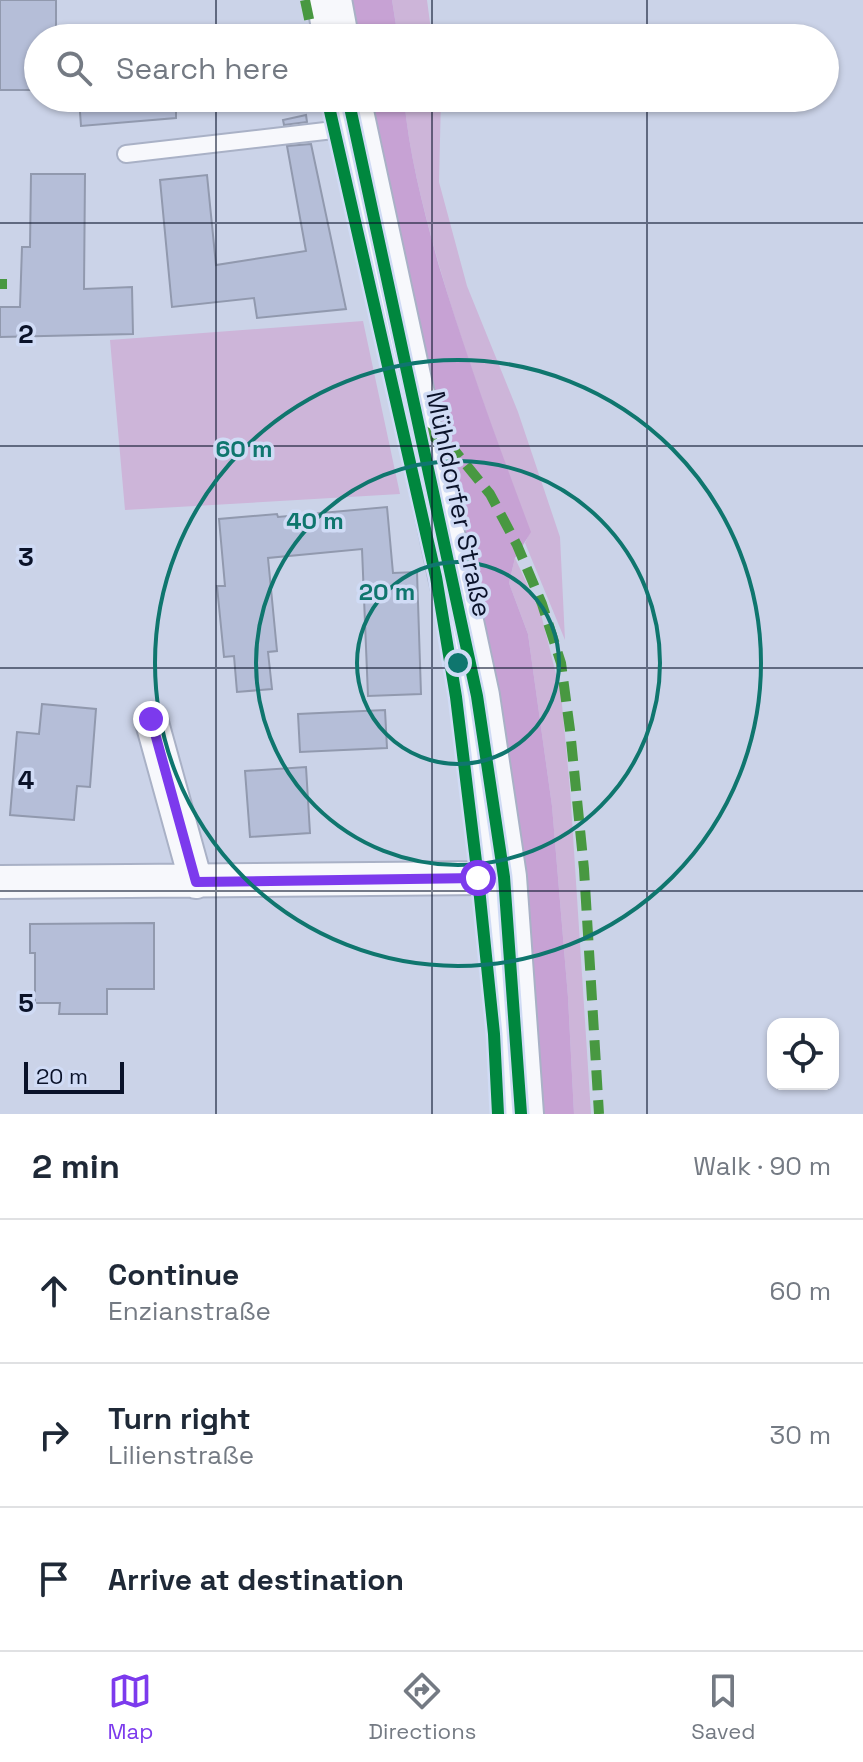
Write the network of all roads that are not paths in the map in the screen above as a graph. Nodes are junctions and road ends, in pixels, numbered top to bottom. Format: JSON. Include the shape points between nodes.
{"nodes":[{"id":1,"x":329,"y":0,"type":"edge"},
{"id":2,"x":333,"y":24,"type":"edge"},
{"id":3,"x":352,"y":113,"type":"edge"},
{"id":4,"x":126,"y":154,"type":"dead end"},
{"id":5,"x":151,"y":719,"type":"dead end"},
{"id":6,"x":504,"y":877,"type":"junction"},
{"id":7,"x":0,"y":882,"type":"edge"},
{"id":8,"x":196,"y":882,"type":"junction"},
{"id":9,"x":521,"y":1114,"type":"edge"}],
"edges":[{"from":1,"to":2,"type":"street"},
{"from":3,"to":4,"type":"lane"},
{"from":3,"to":6,"type":"street","name":"Mühldorfer Straße","via":[[477,696]]},
{"from":5,"to":8,"type":"street"},
{"from":6,"to":8,"type":"street"},
{"from":6,"to":9,"type":"street","name":"Mühldorfer Straße"},
{"from":7,"to":8,"type":"street"}]}
